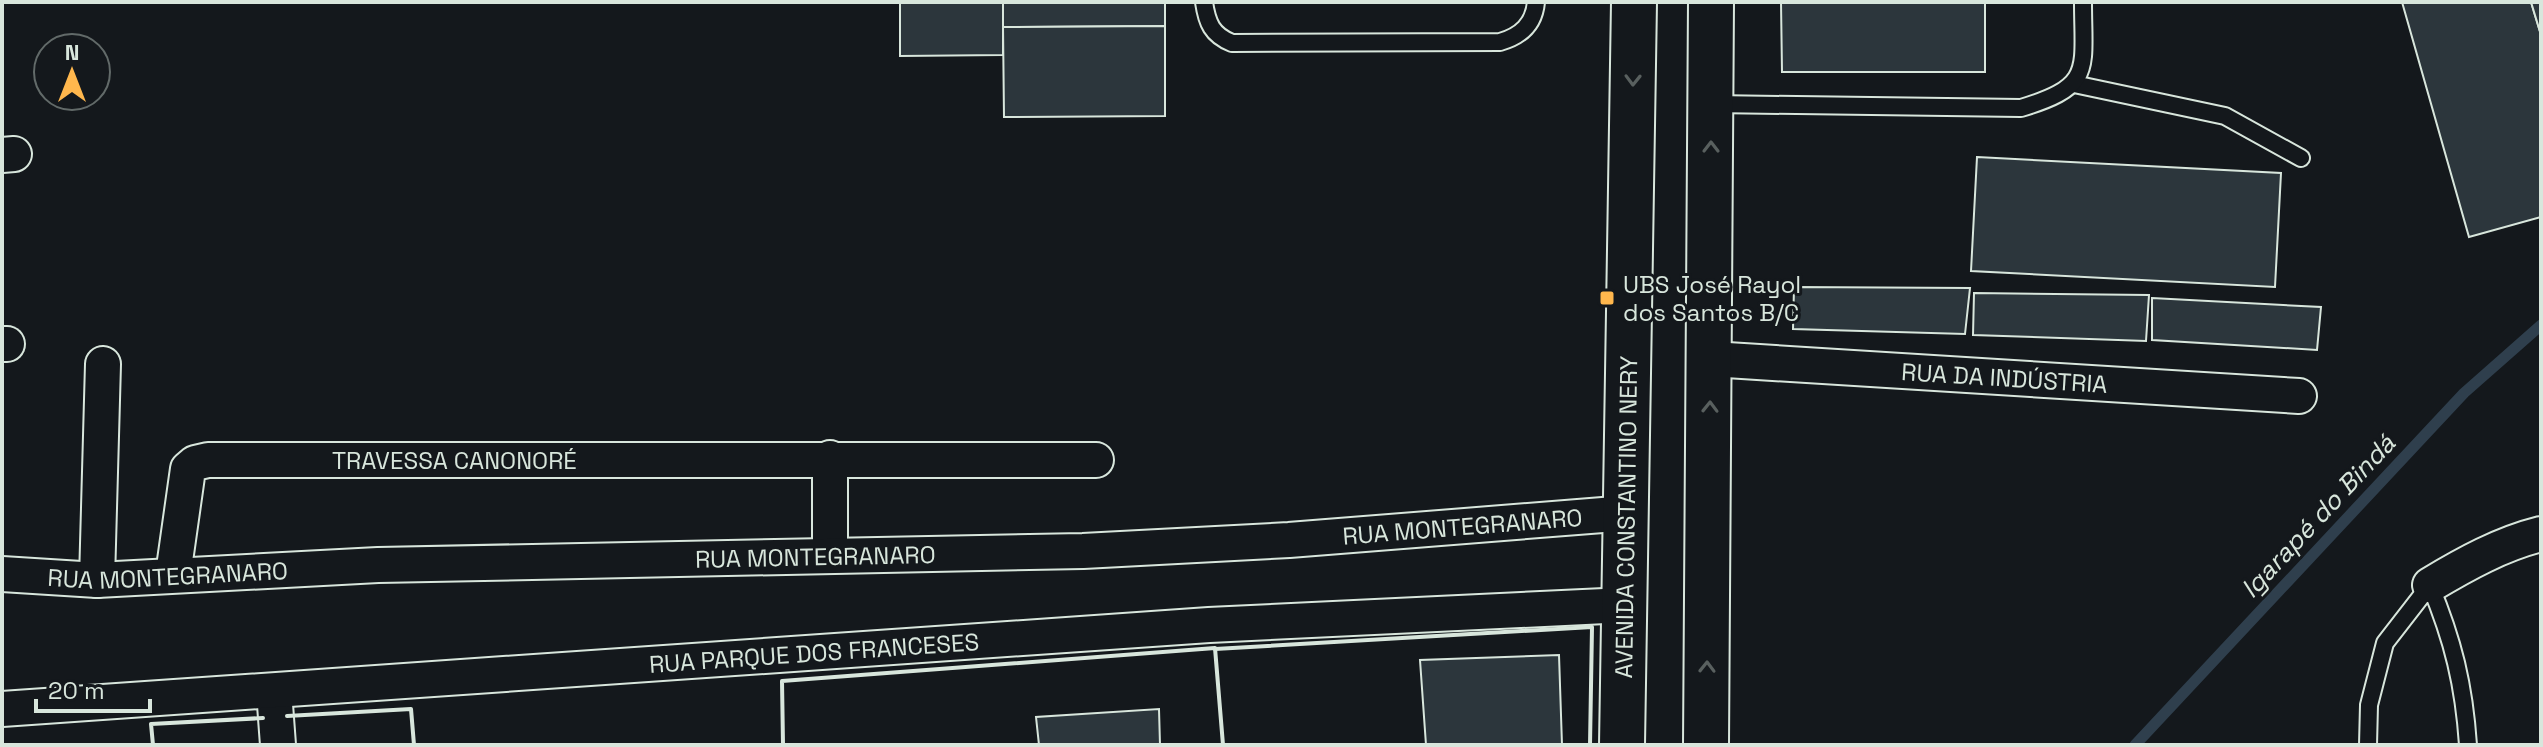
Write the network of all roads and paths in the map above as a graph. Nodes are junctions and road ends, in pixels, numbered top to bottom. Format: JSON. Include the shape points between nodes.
{"nodes":[{"id":1,"x":1204,"y":2,"type":"edge"},
{"id":2,"x":1536,"y":2,"type":"edge"},
{"id":3,"x":1634,"y":2,"type":"edge"},
{"id":4,"x":1711,"y":2,"type":"edge"},
{"id":5,"x":2083,"y":2,"type":"edge"},
{"id":6,"x":2074,"y":84,"type":"junction"},
{"id":7,"x":1711,"y":104,"type":"junction"},
{"id":8,"x":2301,"y":158,"type":"dead end"},
{"id":9,"x":1711,"y":359,"type":"junction"},
{"id":10,"x":103,"y":364,"type":"dead end"},
{"id":11,"x":2299,"y":396,"type":"dead end"},
{"id":12,"x":830,"y":458,"type":"junction"},
{"id":13,"x":1096,"y":460,"type":"dead end"},
{"id":14,"x":1628,"y":513,"type":"junction"},
{"id":15,"x":2541,"y":534,"type":"edge"},
{"id":16,"x":830,"y":553,"type":"junction"},
{"id":17,"x":2,"y":574,"type":"edge"},
{"id":18,"x":173,"y":575,"type":"junction"},
{"id":19,"x":97,"y":580,"type":"junction"},
{"id":20,"x":2430,"y":585,"type":"junction"},
{"id":21,"x":1626,"y":605,"type":"junction"},
{"id":22,"x":274,"y":691,"type":"junction"},
{"id":23,"x":2,"y":709,"type":"edge"},
{"id":24,"x":278,"y":745,"type":"edge"},
{"id":25,"x":1622,"y":745,"type":"edge"},
{"id":26,"x":1706,"y":745,"type":"edge"},
{"id":27,"x":2368,"y":745,"type":"edge"},
{"id":28,"x":2468,"y":745,"type":"edge"}],
"edges":[{"from":1,"to":2,"type":"lane","via":[[1217,37],[1232,43],[1279,43],[1500,42],[1527,27]]},
{"from":3,"to":14,"type":"highway","name":"AVENIDA CONSTANTINO NERY","one_way":true},
{"from":4,"to":7,"type":"highway"},
{"from":5,"to":6,"type":"lane","via":[[2083,60]]},
{"from":6,"to":7,"type":"lane","via":[[2053,98],[2021,108]]},
{"from":6,"to":8,"type":"lane","via":[[2225,116]]},
{"from":9,"to":7,"type":"highway","one_way":true},
{"from":9,"to":11,"type":"street","name":"RUA DA INDÚSTRIA"},
{"from":26,"to":9,"type":"highway","one_way":true},
{"from":10,"to":19,"type":"street"},
{"from":12,"to":13,"type":"street","name":"TRAVESSA CANONORÉ"},
{"from":12,"to":16,"type":"street"},
{"from":12,"to":18,"type":"street","name":"TRAVESSA CANONORÉ","via":[[208,460],[188,469]]},
{"from":14,"to":16,"type":"street","name":"RUA MONTEGRANARO","via":[[1225,544]]},
{"from":14,"to":21,"type":"highway","name":"AVENIDA CONSTANTINO NERY"},
{"from":15,"to":20,"type":"street","via":[[2494,551]]},
{"from":16,"to":18,"type":"street","name":"RUA MONTEGRANARO"},
{"from":17,"to":19,"type":"street","name":"RUA MONTEGRANARO"},
{"from":18,"to":19,"type":"street","name":"RUA MONTEGRANARO"},
{"from":20,"to":27,"type":"lane","via":[[2385,643],[2369,705]]},
{"from":20,"to":28,"type":"lane","via":[[2452,637],[2465,696]]},
{"from":21,"to":22,"type":"street","name":"RUA PARQUE DOS FRANCESES","via":[[1209,625]]},
{"from":21,"to":25,"type":"highway","name":"AVENIDA CONSTANTINO NERY"},
{"from":22,"to":23,"type":"street","name":"RUA PARQUE DOS FRANCESES"},
{"from":22,"to":24,"type":"street"}]}
